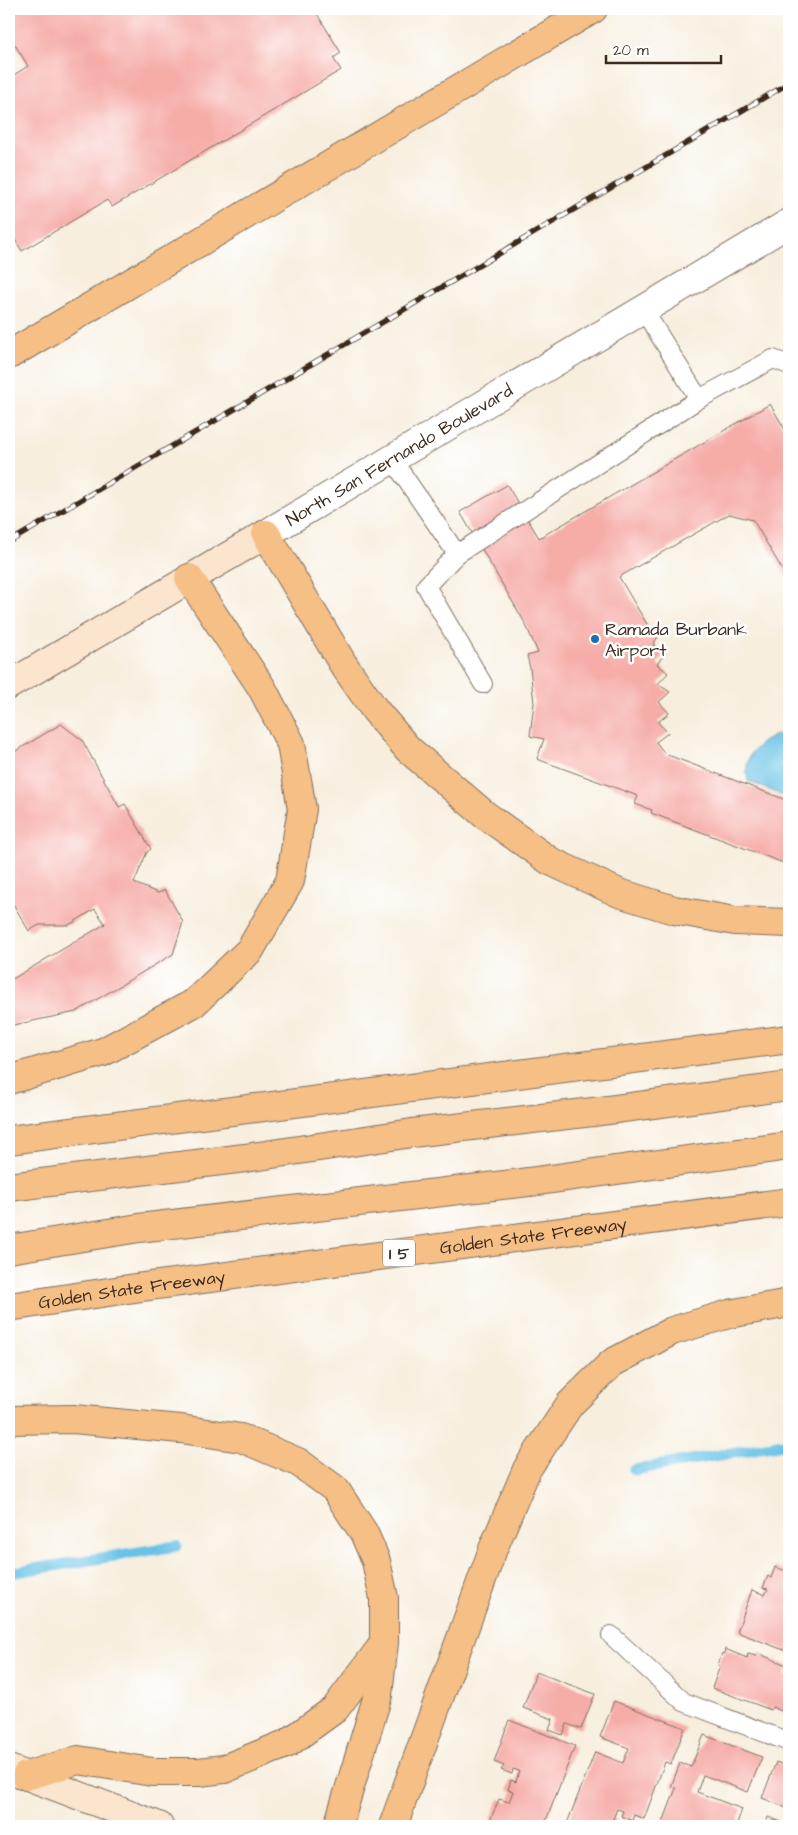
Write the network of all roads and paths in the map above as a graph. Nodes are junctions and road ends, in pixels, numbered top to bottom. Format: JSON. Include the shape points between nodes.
{"nodes":[{"id":1,"x":593,"y":9,"type":"edge"},
{"id":2,"x":789,"y":223,"type":"edge"},
{"id":3,"x":643,"y":310,"type":"junction"},
{"id":4,"x":11,"y":353,"type":"edge"},
{"id":5,"x":789,"y":365,"type":"edge"},
{"id":6,"x":699,"y":399,"type":"junction"},
{"id":7,"x":392,"y":459,"type":"junction"},
{"id":8,"x":266,"y":534,"type":"junction"},
{"id":9,"x":457,"y":554,"type":"junction"},
{"id":10,"x":189,"y":578,"type":"junction"},
{"id":11,"x":484,"y":684,"type":"dead end"},
{"id":12,"x":9,"y":685,"type":"edge"},
{"id":13,"x":789,"y":923,"type":"edge"},
{"id":14,"x":789,"y":1039,"type":"edge"},
{"id":15,"x":9,"y":1080,"type":"edge"},
{"id":16,"x":789,"y":1086,"type":"edge"},
{"id":17,"x":9,"y":1140,"type":"edge"},
{"id":18,"x":789,"y":1146,"type":"edge"},
{"id":19,"x":9,"y":1187,"type":"edge"},
{"id":20,"x":789,"y":1202,"type":"edge"},
{"id":21,"x":9,"y":1249,"type":"edge"},
{"id":22,"x":789,"y":1303,"type":"edge"},
{"id":23,"x":9,"y":1307,"type":"edge"},
{"id":24,"x":9,"y":1420,"type":"edge"},
{"id":25,"x":611,"y":1635,"type":"dead end"},
{"id":26,"x":384,"y":1643,"type":"junction"},
{"id":27,"x":789,"y":1742,"type":"edge"},
{"id":28,"x":18,"y":1773,"type":"edge"},
{"id":29,"x":159,"y":1826,"type":"edge"},
{"id":30,"x":338,"y":1826,"type":"edge"},
{"id":31,"x":392,"y":1826,"type":"edge"}],
"edges":[{"from":1,"to":4,"type":"main road"},
{"from":2,"to":3,"type":"street","name":"North San Fernando Boulevard"},
{"from":3,"to":6,"type":"lane"},
{"from":3,"to":7,"type":"street","name":"North San Fernando Boulevard"},
{"from":5,"to":6,"type":"lane","via":[[773,359]]},
{"from":6,"to":9,"type":"lane"},
{"from":7,"to":8,"type":"street","name":"North San Fernando Boulevard"},
{"from":7,"to":9,"type":"lane"},
{"from":8,"to":10,"type":"main road","name":"North San Fernando Boulevard"},
{"from":8,"to":13,"type":"main road","via":[[343,664],[375,710],[408,749],[485,815],[550,861],[619,893],[674,910],[726,919]]},
{"from":9,"to":11,"type":"lane","via":[[426,586]]},
{"from":10,"to":12,"type":"main road","name":"North San Fernando Boulevard"},
{"from":10,"to":15,"type":"main road","via":[[262,688],[290,744],[302,808],[290,881],[250,950],[194,1003],[103,1052]]},
{"from":14,"to":17,"type":"main road"},
{"from":16,"to":19,"type":"main road"},
{"from":18,"to":21,"type":"main road","via":[[537,1181],[140,1228]]},
{"from":20,"to":23,"type":"main road","name":"Golden State Freeway","number":"I 5","via":[[145,1286]]},
{"from":22,"to":31,"type":"main road","via":[[729,1314],[672,1331],[612,1363],[570,1404],[527,1469],[504,1522]]},
{"from":24,"to":26,"type":"main road","via":[[73,1419],[189,1430],[241,1438],[298,1462],[335,1489],[364,1534],[376,1561],[384,1598]]},
{"from":25,"to":27,"type":"lane","via":[[684,1702]]},
{"from":26,"to":28,"type":"main road","via":[[335,1709],[288,1743],[224,1769],[152,1772],[78,1760]]},
{"from":26,"to":30,"type":"main road","via":[[378,1695]]},
{"from":28,"to":29,"type":"main road"}]}
